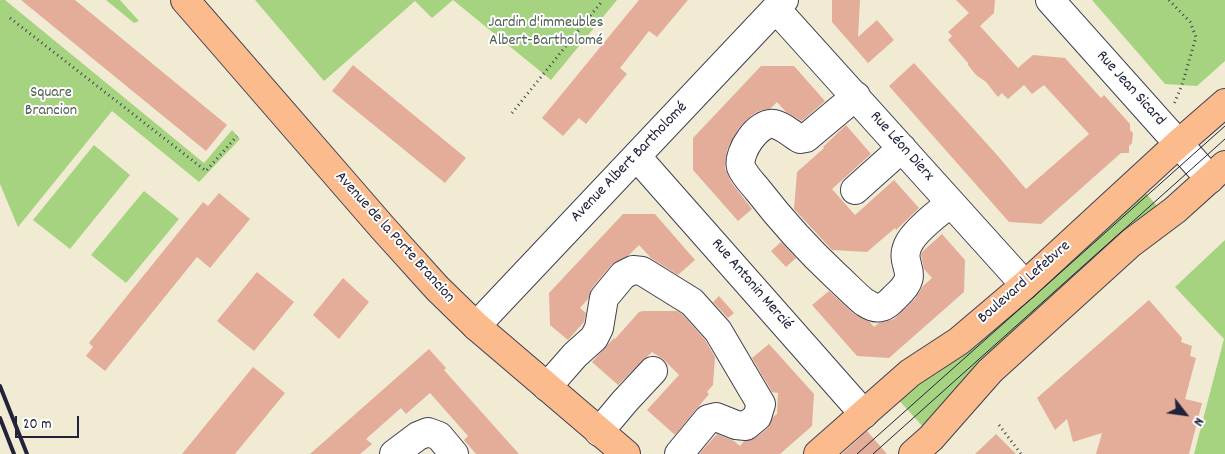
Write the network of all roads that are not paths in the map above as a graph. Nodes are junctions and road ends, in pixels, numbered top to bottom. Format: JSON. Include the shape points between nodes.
{"nodes":[{"id":1,"x":185,"y":0,"type":"edge"},
{"id":2,"x":1050,"y":0,"type":"edge"},
{"id":3,"x":780,"y":4,"type":"edge"},
{"id":4,"x":856,"y":96,"type":"junction"},
{"id":5,"x":1225,"y":103,"type":"edge"},
{"id":6,"x":1171,"y":135,"type":"junction"},
{"id":7,"x":902,"y":148,"type":"junction"},
{"id":8,"x":637,"y":157,"type":"junction"},
{"id":9,"x":1217,"y":172,"type":"edge"},
{"id":10,"x":855,"y":190,"type":"dead end"},
{"id":11,"x":951,"y":202,"type":"junction"},
{"id":12,"x":1025,"y":285,"type":"junction"},
{"id":13,"x":476,"y":326,"type":"junction"},
{"id":14,"x":653,"y":371,"type":"dead end"},
{"id":15,"x":547,"y":387,"type":"junction"},
{"id":16,"x":864,"y":414,"type":"junction"},
{"id":17,"x":600,"y":432,"type":"junction"},
{"id":18,"x":394,"y":454,"type":"edge"},
{"id":19,"x":454,"y":454,"type":"edge"},
{"id":20,"x":626,"y":454,"type":"edge"},
{"id":21,"x":678,"y":454,"type":"edge"},
{"id":22,"x":818,"y":454,"type":"edge"},
{"id":23,"x":913,"y":454,"type":"edge"}],
"edges":[{"from":1,"to":13,"type":"main road","name":"Avenue de la Porte Brancion","via":[[382,227]]},
{"from":2,"to":6,"type":"street","name":"Rue Jean Sicard"},
{"from":3,"to":4,"type":"street","name":"Rue Léon Dierx"},
{"from":3,"to":8,"type":"street","name":"Avenue Albert Bartholomé"},
{"from":4,"to":7,"type":"street","name":"Rue Léon Dierx"},
{"from":4,"to":11,"type":"street","via":[[806,138],[800,139],[786,128],[772,123],[764,125],[748,140],[740,158],[742,168],[774,211],[863,302],[878,308],[884,307],[906,287],[910,276],[906,247],[910,241]]},
{"from":5,"to":6,"type":"main road","name":"Boulevard Lefebvre"},
{"from":6,"to":9,"type":"street","name":"Rue Jean Sicard"},
{"from":6,"to":12,"type":"main road","name":"Boulevard Lefebvre"},
{"from":7,"to":10,"type":"street"},
{"from":7,"to":11,"type":"street","name":"Rue Léon Dierx"},
{"from":8,"to":13,"type":"street","name":"Avenue Albert Bartholomé"},
{"from":8,"to":16,"type":"street","name":"Rue Antonin Mercié"},
{"from":9,"to":23,"type":"main road","via":[[1175,210],[1131,243],[990,371]]},
{"from":11,"to":12,"type":"street","name":"Rue Léon Dierx"},
{"from":12,"to":16,"type":"main road","name":"Boulevard Lefebvre","via":[[959,341],[910,373]]},
{"from":13,"to":15,"type":"main road","name":"Avenue de la Porte Brancion"},
{"from":14,"to":17,"type":"street"},
{"from":15,"to":17,"type":"main road","name":"Avenue de la Porte Brancion"},
{"from":15,"to":21,"type":"street","via":[[594,338],[604,298],[623,275],[633,270],[642,271],[692,302],[718,331],[761,404],[757,417],[746,426],[736,426],[716,417],[708,419]]},
{"from":16,"to":22,"type":"main road","name":"Boulevard Lefebvre"},
{"from":17,"to":20,"type":"main road","name":"Avenue de la Porte Brancion"},
{"from":18,"to":19,"type":"street","via":[[428,432],[439,436]]}]}
